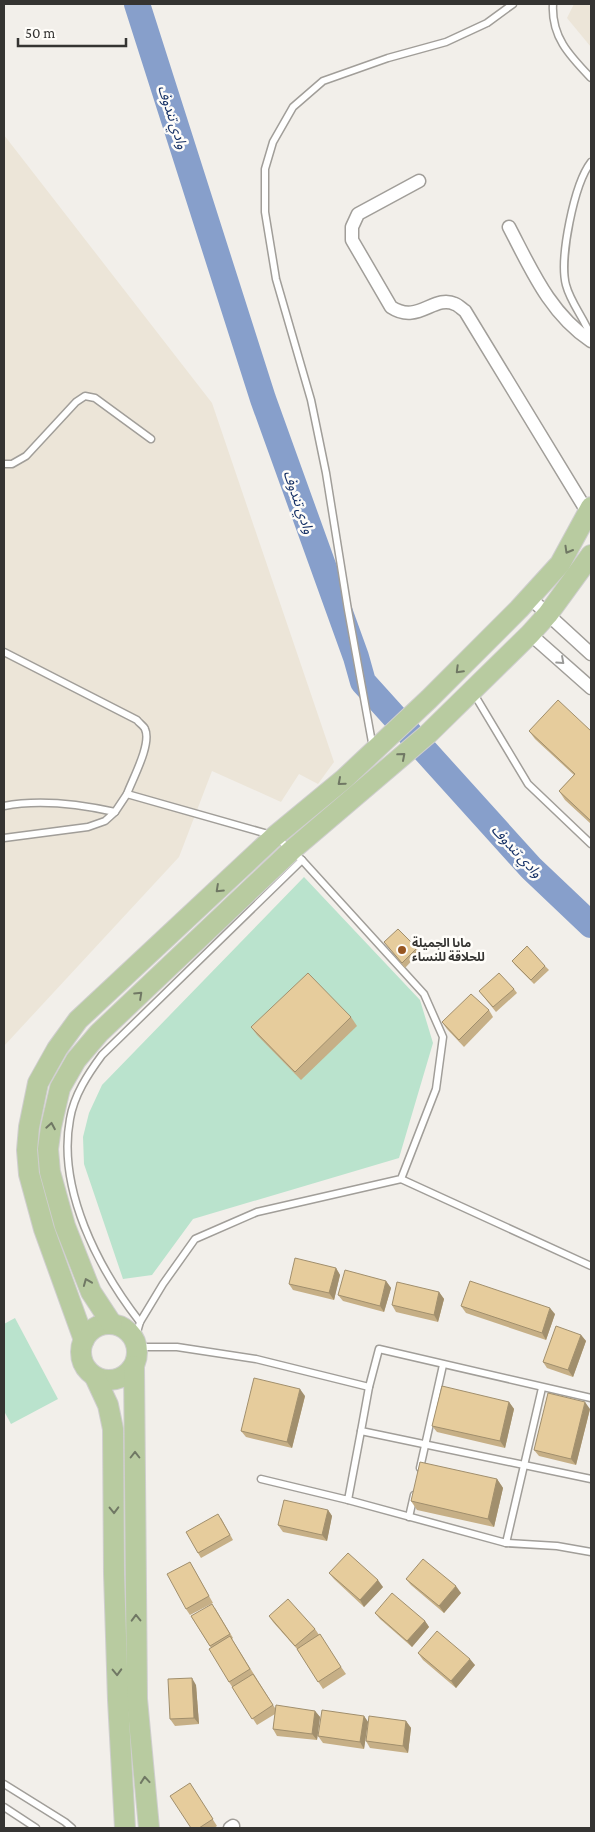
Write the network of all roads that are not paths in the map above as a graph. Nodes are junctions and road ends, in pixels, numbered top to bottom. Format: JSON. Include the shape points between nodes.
{"nodes":[{"id":1,"x":513,"y":4,"type":"edge"},
{"id":2,"x":553,"y":4,"type":"edge"},
{"id":3,"x":591,"y":78,"type":"edge"},
{"id":4,"x":591,"y":162,"type":"edge"},
{"id":5,"x":419,"y":180,"type":"dead end"},
{"id":6,"x":509,"y":227,"type":"dead end"},
{"id":7,"x":591,"y":339,"type":"edge"},
{"id":8,"x":151,"y":439,"type":"dead end"},
{"id":9,"x":4,"y":464,"type":"edge"},
{"id":10,"x":590,"y":513,"type":"edge"},
{"id":11,"x":591,"y":555,"type":"edge"},
{"id":12,"x":530,"y":598,"type":"junction"},
{"id":13,"x":548,"y":614,"type":"junction"},
{"id":14,"x":530,"y":634,"type":"junction"},
{"id":15,"x":4,"y":652,"type":"edge"},
{"id":16,"x":591,"y":654,"type":"edge"},
{"id":17,"x":591,"y":688,"type":"edge"},
{"id":18,"x":472,"y":691,"type":"junction"},
{"id":19,"x":373,"y":752,"type":"junction"},
{"id":20,"x":127,"y":794,"type":"junction"},
{"id":21,"x":4,"y":806,"type":"edge"},
{"id":22,"x":115,"y":812,"type":"junction"},
{"id":23,"x":275,"y":836,"type":"junction"},
{"id":24,"x":4,"y":838,"type":"edge"},
{"id":25,"x":591,"y":844,"type":"edge"},
{"id":26,"x":297,"y":855,"type":"junction"},
{"id":27,"x":401,"y":1179,"type":"junction"},
{"id":28,"x":591,"y":1266,"type":"edge"},
{"id":29,"x":112,"y":1324,"type":"junction"},
{"id":30,"x":84,"y":1340,"type":"junction"},
{"id":31,"x":137,"y":1343,"type":"junction"},
{"id":32,"x":442,"y":1364,"type":"junction"},
{"id":33,"x":95,"y":1377,"type":"junction"},
{"id":34,"x":369,"y":1387,"type":"junction"},
{"id":35,"x":542,"y":1388,"type":"junction"},
{"id":36,"x":591,"y":1398,"type":"edge"},
{"id":37,"x":361,"y":1431,"type":"junction"},
{"id":38,"x":426,"y":1444,"type":"junction"},
{"id":39,"x":524,"y":1465,"type":"junction"},
{"id":40,"x":420,"y":1472,"type":"edge"},
{"id":41,"x":261,"y":1479,"type":"dead end"},
{"id":42,"x":591,"y":1479,"type":"edge"},
{"id":43,"x":415,"y":1490,"type":"edge"},
{"id":44,"x":348,"y":1500,"type":"junction"},
{"id":45,"x":409,"y":1517,"type":"junction"},
{"id":46,"x":506,"y":1543,"type":"junction"},
{"id":47,"x":591,"y":1552,"type":"edge"},
{"id":48,"x":4,"y":1784,"type":"edge"},
{"id":49,"x":4,"y":1807,"type":"edge"},
{"id":50,"x":36,"y":1828,"type":"edge"},
{"id":51,"x":72,"y":1828,"type":"edge"},
{"id":52,"x":125,"y":1828,"type":"edge"},
{"id":53,"x":149,"y":1828,"type":"edge"}],
"edges":[{"from":1,"to":19,"type":"lane","via":[[487,23],[446,42],[323,81],[293,108],[273,142],[265,168],[265,212],[276,279],[311,400],[326,472]]},
{"from":2,"to":3,"type":"lane","via":[[557,33],[566,51]]},
{"from":4,"to":7,"type":"lane","via":[[575,194],[563,267],[566,286]]},
{"from":5,"to":10,"type":"street","via":[[358,214],[352,227],[352,240],[391,307],[400,313],[410,314],[442,302],[454,303],[465,311]]},
{"from":6,"to":7,"type":"street","via":[[552,304],[569,323]]},
{"from":8,"to":9,"type":"lane","via":[[95,398],[85,396],[26,456],[12,464]]},
{"from":10,"to":12,"type":"main road","one_way":true,"via":[[560,564]]},
{"from":11,"to":13,"type":"main road"},
{"from":12,"to":13,"type":"street"},
{"from":12,"to":19,"type":"main road","one_way":true},
{"from":13,"to":14,"type":"main road"},
{"from":13,"to":16,"type":"street"},
{"from":14,"to":17,"type":"street","one_way":true},
{"from":14,"to":18,"type":"main road"},
{"from":15,"to":20,"type":"lane","via":[[137,720],[145,730],[146,740]]},
{"from":18,"to":25,"type":"lane","via":[[528,784]]},
{"from":26,"to":18,"type":"main road","one_way":true},
{"from":19,"to":23,"type":"main road","one_way":true},
{"from":20,"to":22,"type":"lane"},
{"from":20,"to":23,"type":"lane"},
{"from":21,"to":22,"type":"lane","via":[[68,804]]},
{"from":22,"to":24,"type":"lane","via":[[105,821],[88,827]]},
{"from":23,"to":26,"type":"lane"},
{"from":23,"to":30,"type":"main road","one_way":true,"via":[[78,1020],[38,1084],[29,1127],[29,1174],[44,1229]]},
{"from":26,"to":27,"type":"lane","via":[[424,994],[443,1037],[436,1090]]},
{"from":29,"to":26,"type":"main road","one_way":true,"via":[[91,1292],[65,1226],[50,1172],[50,1127],[60,1088],[76,1060],[99,1033]]},
{"from":26,"to":31,"type":"lane","via":[[102,1055],[84,1081],[70,1118],[67,1152],[74,1198]]},
{"from":27,"to":28,"type":"lane"},
{"from":27,"to":31,"type":"lane","via":[[256,1212],[195,1239],[163,1284]]},
{"from":29,"to":30,"type":"main road","via":[[96,1327]]},
{"from":29,"to":31,"type":"main road","via":[[129,1332]]},
{"from":30,"to":33,"type":"main road","via":[[81,1356]]},
{"from":31,"to":33,"type":"main road","via":[[129,1373],[113,1380]]},
{"from":31,"to":34,"type":"lane","via":[[256,1359]]},
{"from":53,"to":31,"type":"main road","one_way":true,"via":[[137,1699]]},
{"from":32,"to":34,"type":"lane","via":[[379,1349]]},
{"from":32,"to":35,"type":"lane"},
{"from":32,"to":38,"type":"lane"},
{"from":33,"to":52,"type":"main road","one_way":true,"via":[[108,1404],[113,1429],[114,1574]]},
{"from":34,"to":37,"type":"lane"},
{"from":35,"to":36,"type":"lane"},
{"from":35,"to":39,"type":"lane"},
{"from":37,"to":38,"type":"lane"},
{"from":37,"to":44,"type":"lane"},
{"from":38,"to":39,"type":"lane"},
{"from":38,"to":40,"type":"lane"},
{"from":39,"to":42,"type":"lane"},
{"from":39,"to":46,"type":"lane"},
{"from":41,"to":44,"type":"lane"},
{"from":43,"to":45,"type":"lane"},
{"from":44,"to":45,"type":"lane"},
{"from":45,"to":46,"type":"lane"},
{"from":46,"to":47,"type":"lane"},
{"from":48,"to":51,"type":"lane"},
{"from":49,"to":50,"type":"lane"}]}
